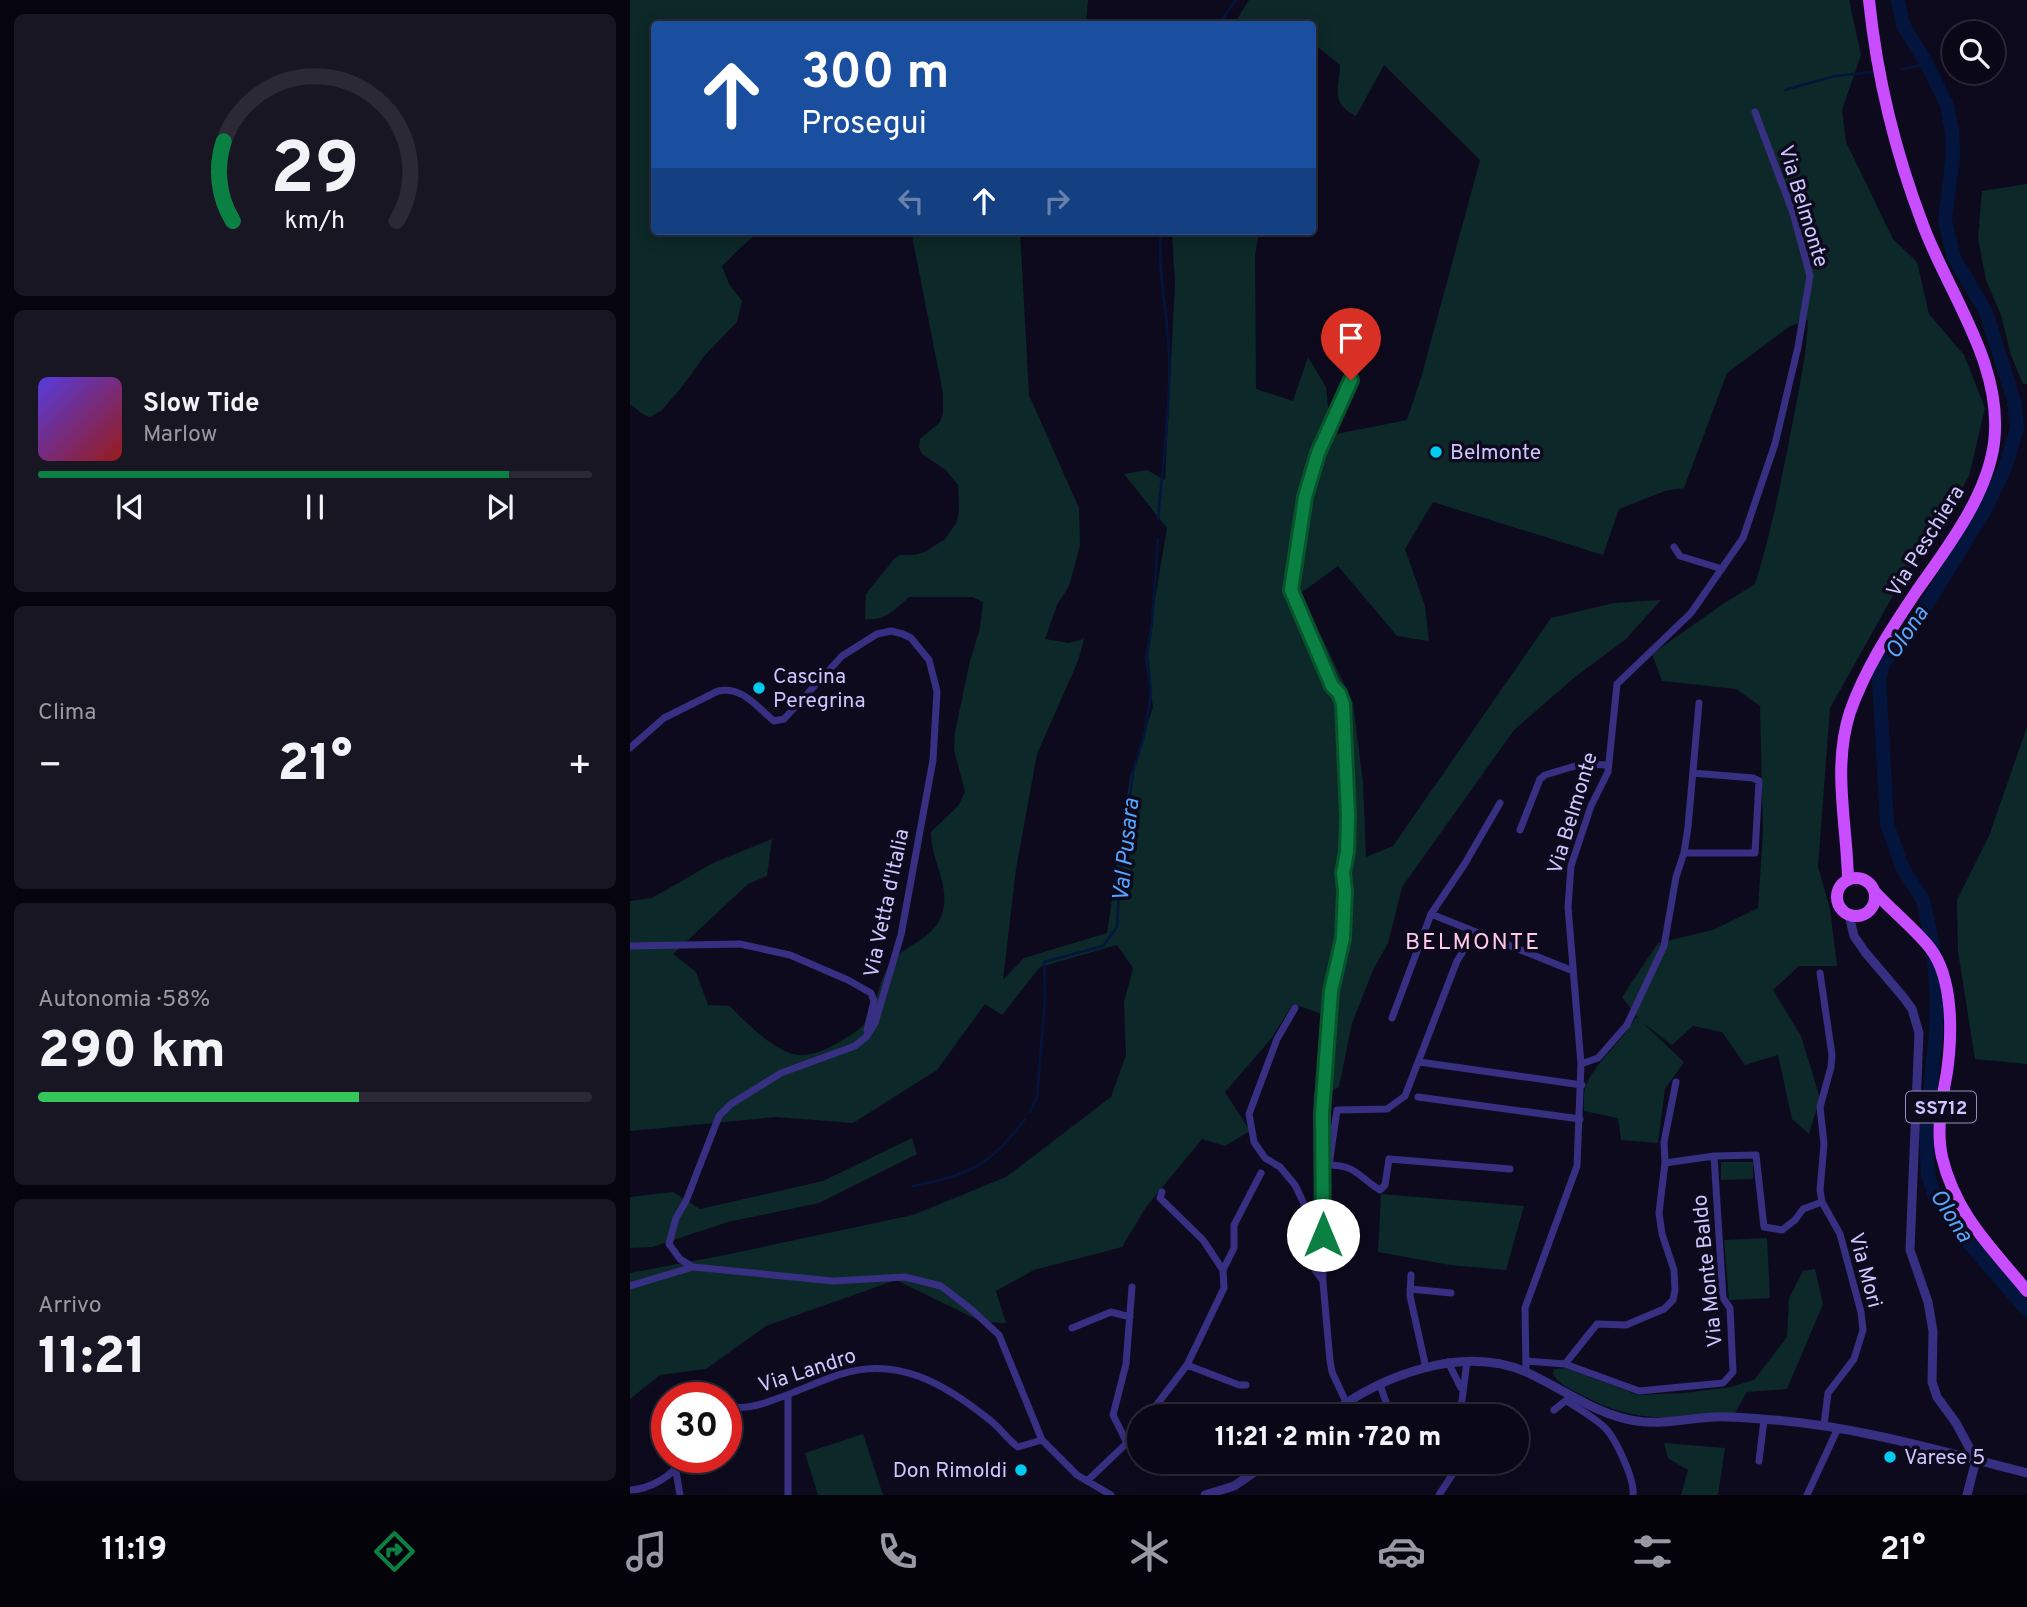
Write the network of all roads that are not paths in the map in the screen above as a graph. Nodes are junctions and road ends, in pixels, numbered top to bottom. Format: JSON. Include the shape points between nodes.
{"nodes":[{"id":1,"x":1869,"y":0,"type":"edge"},
{"id":2,"x":1755,"y":112,"type":"dead end"},
{"id":3,"x":1351,"y":380,"type":"dead end"},
{"id":4,"x":1674,"y":547,"type":"dead end"},
{"id":5,"x":1722,"y":569,"type":"junction"},
{"id":6,"x":1699,"y":703,"type":"dead end"},
{"id":7,"x":630,"y":748,"type":"edge"},
{"id":8,"x":1608,"y":765,"type":"junction"},
{"id":9,"x":1693,"y":773,"type":"junction"},
{"id":10,"x":1500,"y":803,"type":"dead end"},
{"id":11,"x":1520,"y":830,"type":"dead end"},
{"id":12,"x":1684,"y":853,"type":"junction"},
{"id":13,"x":1848,"y":859,"type":"junction"},
{"id":14,"x":1862,"y":879,"type":"junction"},
{"id":15,"x":1848,"y":880,"type":"junction"},
{"id":16,"x":1874,"y":891,"type":"junction"},
{"id":17,"x":1431,"y":914,"type":"junction"},
{"id":18,"x":1897,"y":914,"type":"junction"},
{"id":19,"x":1857,"y":918,"type":"junction"},
{"id":20,"x":1482,"y":933,"type":"junction"},
{"id":21,"x":630,"y":946,"type":"edge"},
{"id":22,"x":1573,"y":971,"type":"junction"},
{"id":23,"x":1820,"y":973,"type":"dead end"},
{"id":24,"x":1295,"y":1007,"type":"dead end"},
{"id":25,"x":1392,"y":1018,"type":"dead end"},
{"id":26,"x":866,"y":1037,"type":"junction"},
{"id":27,"x":1419,"y":1062,"type":"junction"},
{"id":28,"x":1581,"y":1065,"type":"junction"},
{"id":29,"x":1676,"y":1083,"type":"dead end"},
{"id":30,"x":1581,"y":1085,"type":"junction"},
{"id":31,"x":1418,"y":1097,"type":"dead end"},
{"id":32,"x":1580,"y":1119,"type":"junction"},
{"id":33,"x":1714,"y":1156,"type":"junction"},
{"id":34,"x":1665,"y":1163,"type":"junction"},
{"id":35,"x":1326,"y":1165,"type":"junction"},
{"id":36,"x":1510,"y":1169,"type":"dead end"},
{"id":37,"x":1261,"y":1173,"type":"dead end"},
{"id":38,"x":1162,"y":1192,"type":"dead end"},
{"id":39,"x":1822,"y":1202,"type":"junction"},
{"id":40,"x":693,"y":1267,"type":"junction"},
{"id":41,"x":1223,"y":1270,"type":"junction"},
{"id":42,"x":1411,"y":1275,"type":"dead end"},
{"id":43,"x":1323,"y":1282,"type":"junction"},
{"id":44,"x":630,"y":1286,"type":"edge"},
{"id":45,"x":1132,"y":1287,"type":"dead end"},
{"id":46,"x":1410,"y":1289,"type":"junction"},
{"id":47,"x":2027,"y":1291,"type":"edge"},
{"id":48,"x":1451,"y":1293,"type":"dead end"},
{"id":49,"x":1318,"y":1295,"type":"dead end"},
{"id":50,"x":1325,"y":1303,"type":"junction"},
{"id":51,"x":1130,"y":1317,"type":"junction"},
{"id":52,"x":1072,"y":1328,"type":"dead end"},
{"id":53,"x":1322,"y":1335,"type":"dead end"},
{"id":54,"x":1526,"y":1361,"type":"junction"},
{"id":55,"x":1448,"y":1362,"type":"junction"},
{"id":56,"x":1467,"y":1362,"type":"junction"},
{"id":57,"x":1564,"y":1364,"type":"junction"},
{"id":58,"x":1187,"y":1365,"type":"junction"},
{"id":59,"x":1426,"y":1368,"type":"junction"},
{"id":60,"x":1332,"y":1372,"type":"junction"},
{"id":61,"x":1526,"y":1372,"type":"junction"},
{"id":62,"x":1246,"y":1385,"type":"dead end"},
{"id":63,"x":1380,"y":1385,"type":"junction"},
{"id":64,"x":1462,"y":1392,"type":"junction"},
{"id":65,"x":788,"y":1396,"type":"junction"},
{"id":66,"x":1569,"y":1398,"type":"junction"},
{"id":67,"x":1346,"y":1402,"type":"junction"},
{"id":68,"x":1157,"y":1404,"type":"edge"},
{"id":69,"x":1343,"y":1404,"type":"edge"},
{"id":70,"x":1387,"y":1404,"type":"edge"},
{"id":71,"x":1461,"y":1404,"type":"edge"},
{"id":72,"x":742,"y":1408,"type":"edge"},
{"id":73,"x":1554,"y":1410,"type":"dead end"},
{"id":74,"x":1764,"y":1420,"type":"junction"},
{"id":75,"x":1824,"y":1425,"type":"junction"},
{"id":76,"x":1838,"y":1428,"type":"junction"},
{"id":77,"x":1042,"y":1440,"type":"junction"},
{"id":78,"x":1127,"y":1443,"type":"joint"},
{"id":79,"x":1976,"y":1460,"type":"junction"},
{"id":80,"x":1759,"y":1461,"type":"dead end"},
{"id":81,"x":673,"y":1473,"type":"edge"},
{"id":82,"x":676,"y":1473,"type":"edge"},
{"id":83,"x":2027,"y":1473,"type":"edge"},
{"id":84,"x":1252,"y":1474,"type":"edge"},
{"id":85,"x":1453,"y":1474,"type":"edge"},
{"id":86,"x":1087,"y":1481,"type":"junction"},
{"id":87,"x":630,"y":1490,"type":"edge"},
{"id":88,"x":642,"y":1491,"type":"edge"},
{"id":89,"x":1635,"y":1494,"type":"edge"},
{"id":90,"x":680,"y":1495,"type":"edge"},
{"id":91,"x":788,"y":1495,"type":"edge"},
{"id":92,"x":1111,"y":1495,"type":"edge"},
{"id":93,"x":1205,"y":1495,"type":"edge"},
{"id":94,"x":1439,"y":1495,"type":"edge"},
{"id":95,"x":1807,"y":1495,"type":"edge"},
{"id":96,"x":1967,"y":1495,"type":"edge"}],
"edges":[{"from":1,"to":13,"type":"main road","name":"Via Peschiera","number":"SS712","via":[[1891,130],[1924,230],[1989,379],[1994,443],[1988,470],[1966,518],[1882,646],[1850,712],[1839,776]]},
{"from":2,"to":5,"type":"street","name":"Via Belmonte","via":[[1811,276],[1775,444],[1743,538]]},
{"from":3,"to":35,"type":"street","via":[[1318,453],[1305,497],[1291,590],[1343,704],[1347,852],[1343,938],[1331,991],[1322,1114]]},
{"from":4,"to":5,"type":"street","via":[[1680,556]]},
{"from":5,"to":8,"type":"street","name":"Via Belmonte","via":[[1690,613],[1617,684]]},
{"from":6,"to":9,"type":"street"},
{"from":7,"to":26,"type":"street","name":"Via Vetta d'Italia","via":[[664,718],[727,689],[738,690],[774,721],[784,719],[842,656],[877,634],[903,634],[921,648],[937,691],[933,760],[901,935],[875,1023]]},
{"from":8,"to":11,"type":"street","via":[[1582,764],[1545,775]]},
{"from":8,"to":22,"type":"street","name":"Via Belmonte","via":[[1571,866],[1568,907]]},
{"from":9,"to":12,"type":"street"},
{"from":9,"to":12,"type":"street","via":[[1759,781],[1755,853]]},
{"from":10,"to":17,"type":"street"},
{"from":12,"to":28,"type":"street","via":[[1664,946],[1627,1025],[1598,1058]]},
{"from":13,"to":14,"type":"main road","name":"Via Peschiera","number":"SS712"},
{"from":13,"to":15,"type":"main road","name":"Via Peschiera","number":"SS712"},
{"from":14,"to":15,"type":"main road"},
{"from":14,"to":16,"type":"main road","name":"Via Peschiera","number":"SS712"},
{"from":15,"to":19,"type":"main road","name":"Via Peschiera","number":"SS712","via":[[1837,898],[1840,908]]},
{"from":16,"to":18,"type":"main road","name":"Via Peschiera","number":"SS712"},
{"from":16,"to":19,"type":"main road","via":[[1874,902]]},
{"from":17,"to":20,"type":"street"},
{"from":17,"to":25,"type":"street"},
{"from":18,"to":19,"type":"main road"},
{"from":18,"to":47,"type":"main road","number":"SS712","via":[[1932,950],[1945,981],[1951,1025],[1940,1111],[1942,1155],[1953,1191],[1973,1227]]},
{"from":19,"to":79,"type":"street","name":"Via Peschiera","via":[[1854,936],[1912,1009],[1919,1033],[1910,1250],[1933,1331],[1932,1382]]},
{"from":20,"to":22,"type":"street"},
{"from":20,"to":27,"type":"street","via":[[1457,961]]},
{"from":21,"to":26,"type":"street","via":[[740,944],[790,955],[871,993],[874,1001]]},
{"from":22,"to":28,"type":"street","name":"Via Belmonte"},
{"from":23,"to":39,"type":"street","name":"Via Mori","via":[[1832,1055],[1820,1107]]},
{"from":24,"to":43,"type":"street","via":[[1277,1039],[1249,1114],[1254,1142],[1295,1185],[1305,1206],[1315,1270]]},
{"from":26,"to":40,"type":"street","via":[[855,1046],[781,1073],[719,1115],[670,1234],[674,1252]]},
{"from":27,"to":30,"type":"street"},
{"from":27,"to":35,"type":"street","via":[[1405,1096],[1394,1105],[1337,1110]]},
{"from":28,"to":30,"type":"street","name":"Via Belmonte"},
{"from":29,"to":34,"type":"street","via":[[1664,1142]]},
{"from":30,"to":32,"type":"street","name":"Via Belmonte"},
{"from":31,"to":32,"type":"street"},
{"from":32,"to":54,"type":"street","name":"Via Belmonte","via":[[1577,1166],[1525,1308]]},
{"from":33,"to":34,"type":"street"},
{"from":33,"to":39,"type":"street","via":[[1756,1155],[1764,1227],[1782,1230],[1803,1209]]},
{"from":33,"to":57,"type":"street","name":"Via Monte Baldo","via":[[1733,1372],[1724,1382],[1639,1391]]},
{"from":34,"to":57,"type":"street","via":[[1660,1213],[1674,1270],[1673,1300],[1664,1309],[1626,1325],[1597,1324]]},
{"from":35,"to":36,"type":"street","via":[[1344,1165],[1380,1189],[1385,1185],[1389,1159]]},
{"from":35,"to":43,"type":"street"},
{"from":37,"to":41,"type":"street","via":[[1234,1225],[1234,1248]]},
{"from":38,"to":41,"type":"street","via":[[1160,1198],[1203,1240]]},
{"from":39,"to":75,"type":"street","name":"Via Mori","via":[[1840,1234],[1863,1331],[1854,1359],[1828,1393]]},
{"from":40,"to":44,"type":"street"},
{"from":40,"to":77,"type":"street","via":[[834,1281],[905,1277],[941,1286],[999,1335]]},
{"from":41,"to":58,"type":"street","via":[[1224,1288]]},
{"from":42,"to":46,"type":"street"},
{"from":43,"to":50,"type":"street"},
{"from":45,"to":51,"type":"street"},
{"from":46,"to":48,"type":"street"},
{"from":46,"to":59,"type":"street"},
{"from":49,"to":50,"type":"street"},
{"from":50,"to":60,"type":"street"},
{"from":51,"to":52,"type":"street","via":[[1111,1312]]},
{"from":51,"to":78,"type":"street","via":[[1126,1364],[1113,1415]]},
{"from":53,"to":60,"type":"street"},
{"from":54,"to":57,"type":"street","name":"Via Monte Baldo"},
{"from":54,"to":61,"type":"street","name":"Via Belmonte"},
{"from":55,"to":56,"type":"street"},
{"from":55,"to":59,"type":"street"},
{"from":55,"to":64,"type":"street"},
{"from":56,"to":61,"type":"street","via":[[1500,1363]]},
{"from":56,"to":64,"type":"street"},
{"from":58,"to":62,"type":"street"},
{"from":58,"to":68,"type":"street"},
{"from":59,"to":63,"type":"street"},
{"from":60,"to":67,"type":"street"},
{"from":61,"to":66,"type":"street"},
{"from":63,"to":67,"type":"street"},
{"from":63,"to":70,"type":"street"},
{"from":64,"to":71,"type":"street"},
{"from":65,"to":72,"type":"street","name":"Via Landro"},
{"from":65,"to":77,"type":"street","name":"Via Landro","via":[[855,1369],[887,1367],[950,1392],[1018,1447]]},
{"from":65,"to":91,"type":"street"},
{"from":66,"to":73,"type":"street"},
{"from":66,"to":74,"type":"street","via":[[1636,1421]]},
{"from":66,"to":89,"type":"street","via":[[1611,1434]]},
{"from":67,"to":69,"type":"street"},
{"from":74,"to":75,"type":"street"},
{"from":74,"to":80,"type":"street"},
{"from":75,"to":76,"type":"street"},
{"from":76,"to":79,"type":"street"},
{"from":76,"to":95,"type":"street"},
{"from":77,"to":86,"type":"street"},
{"from":78,"to":86,"type":"street"},
{"from":79,"to":83,"type":"street"},
{"from":79,"to":96,"type":"street"},
{"from":81,"to":88,"type":"street"},
{"from":82,"to":90,"type":"street"},
{"from":84,"to":93,"type":"street","via":[[1234,1486]]},
{"from":85,"to":94,"type":"street"},
{"from":86,"to":92,"type":"street"},
{"from":87,"to":88,"type":"street"}]}
